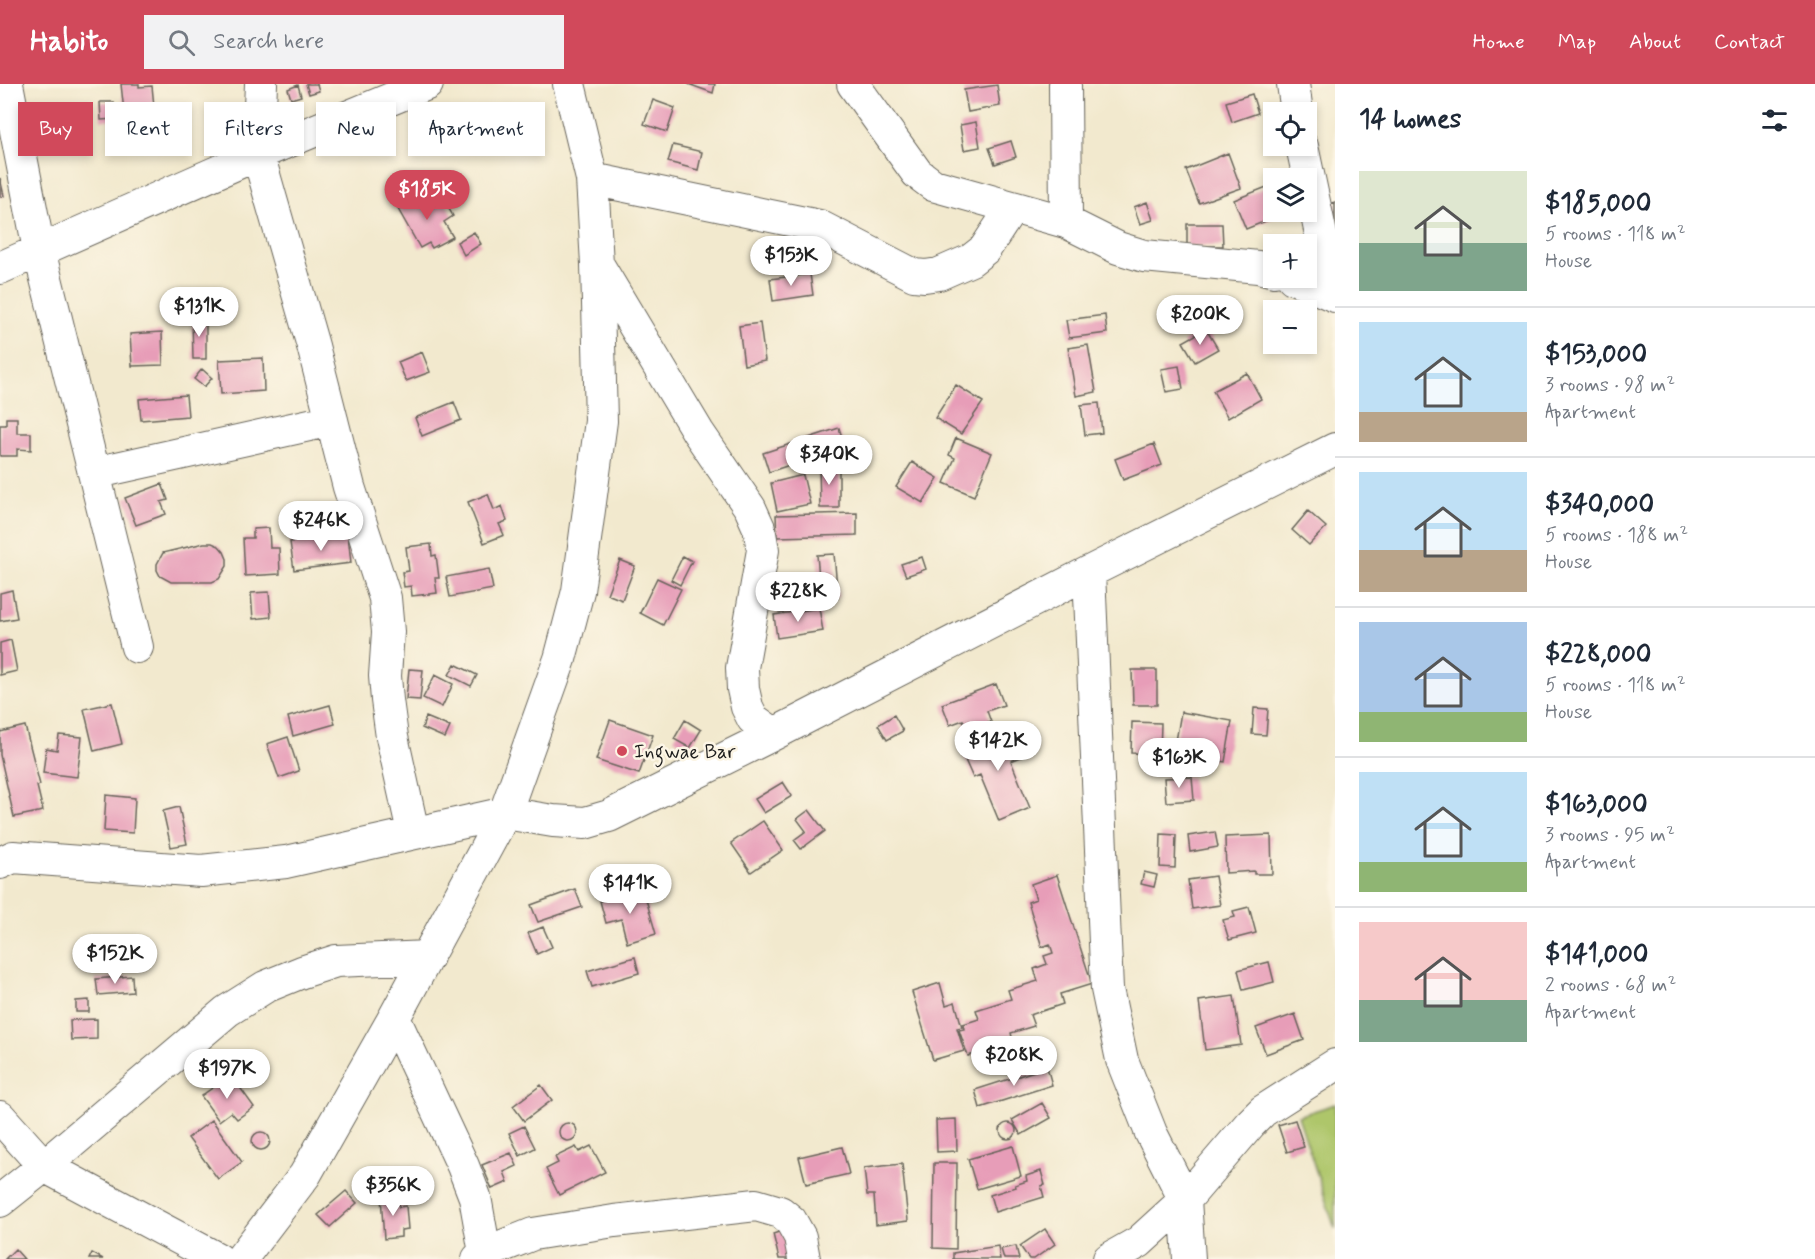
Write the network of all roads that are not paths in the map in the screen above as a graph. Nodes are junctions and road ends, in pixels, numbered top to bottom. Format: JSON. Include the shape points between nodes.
{"nodes":[{"id":1,"x":7,"y":84,"type":"edge"},
{"id":2,"x":261,"y":84,"type":"edge"},
{"id":3,"x":427,"y":84,"type":"edge"},
{"id":4,"x":569,"y":84,"type":"edge"},
{"id":5,"x":853,"y":84,"type":"edge"},
{"id":6,"x":1065,"y":84,"type":"edge"},
{"id":7,"x":1293,"y":84,"type":"edge"},
{"id":8,"x":260,"y":102,"type":"edge"},
{"id":9,"x":1296,"y":102,"type":"edge"},
{"id":10,"x":304,"y":135,"type":"edge"},
{"id":11,"x":253,"y":156,"type":"edge"},
{"id":12,"x":259,"y":156,"type":"edge"},
{"id":13,"x":1304,"y":156,"type":"edge"},
{"id":14,"x":592,"y":179,"type":"junction"},
{"id":15,"x":1012,"y":208,"type":"junction"},
{"id":16,"x":1066,"y":222,"type":"junction"},
{"id":17,"x":39,"y":250,"type":"junction"},
{"id":18,"x":597,"y":264,"type":"junction"},
{"id":19,"x":0,"y":268,"type":"edge"},
{"id":20,"x":1263,"y":268,"type":"edge"},
{"id":21,"x":1317,"y":288,"type":"edge"},
{"id":22,"x":1334,"y":295,"type":"edge"},
{"id":23,"x":332,"y":420,"type":"junction"},
{"id":24,"x":1335,"y":449,"type":"edge"},
{"id":25,"x":94,"y":473,"type":"junction"},
{"id":26,"x":1089,"y":572,"type":"junction"},
{"id":27,"x":137,"y":646,"type":"dead end"},
{"id":28,"x":758,"y":720,"type":"junction"},
{"id":29,"x":505,"y":813,"type":"junction"},
{"id":30,"x":413,"y":832,"type":"junction"},
{"id":31,"x":0,"y":863,"type":"edge"},
{"id":32,"x":428,"y":957,"type":"junction"},
{"id":33,"x":394,"y":1018,"type":"junction"},
{"id":34,"x":1335,"y":1065,"type":"edge"},
{"id":35,"x":0,"y":1117,"type":"edge"},
{"id":36,"x":44,"y":1166,"type":"junction"},
{"id":37,"x":1185,"y":1200,"type":"junction"},
{"id":38,"x":0,"y":1201,"type":"edge"},
{"id":39,"x":481,"y":1256,"type":"edge"},
{"id":40,"x":218,"y":1259,"type":"edge"},
{"id":41,"x":241,"y":1259,"type":"edge"},
{"id":42,"x":804,"y":1259,"type":"edge"},
{"id":43,"x":1109,"y":1259,"type":"edge"},
{"id":44,"x":1189,"y":1259,"type":"edge"}],
"edges":[{"from":1,"to":17,"type":"street"},
{"from":2,"to":8,"type":"street"},
{"from":3,"to":10,"type":"street"},
{"from":4,"to":14,"type":"street"},
{"from":5,"to":15,"type":"street","via":[[925,179],[933,185]]},
{"from":6,"to":16,"type":"street"},
{"from":7,"to":9,"type":"street"},
{"from":11,"to":17,"type":"street"},
{"from":12,"to":23,"type":"street"},
{"from":13,"to":22,"type":"street"},
{"from":14,"to":15,"type":"street","via":[[819,226],[914,275],[925,276],[971,260],[990,242]]},
{"from":14,"to":18,"type":"street"},
{"from":15,"to":16,"type":"street"},
{"from":16,"to":20,"type":"street","via":[[1118,248],[1144,256]]},
{"from":17,"to":19,"type":"street"},
{"from":17,"to":25,"type":"street"},
{"from":18,"to":28,"type":"street","via":[[759,528],[763,550],[742,668],[743,689]]},
{"from":18,"to":29,"type":"street","via":[[601,421],[578,591],[560,659]]},
{"from":21,"to":22,"type":"street"},
{"from":23,"to":25,"type":"street"},
{"from":23,"to":30,"type":"street","via":[[385,598],[387,700]]},
{"from":24,"to":26,"type":"street"},
{"from":25,"to":27,"type":"street"},
{"from":26,"to":28,"type":"street"},
{"from":26,"to":37,"type":"street","via":[[1107,989],[1122,1060],[1151,1133]]},
{"from":28,"to":29,"type":"street","via":[[609,816],[585,823]]},
{"from":29,"to":30,"type":"street"},
{"from":29,"to":32,"type":"street"},
{"from":30,"to":31,"type":"street","via":[[286,862],[201,871],[13,857]]},
{"from":32,"to":33,"type":"street"},
{"from":32,"to":36,"type":"street","via":[[336,962],[265,987],[227,1011]]},
{"from":33,"to":39,"type":"street","via":[[475,1197]]},
{"from":33,"to":41,"type":"street","via":[[304,1174]]},
{"from":34,"to":37,"type":"street","via":[[1263,1112]]},
{"from":35,"to":36,"type":"street"},
{"from":36,"to":38,"type":"street"},
{"from":36,"to":40,"type":"street"},
{"from":37,"to":43,"type":"street","via":[[1139,1242]]},
{"from":37,"to":44,"type":"street"},
{"from":39,"to":42,"type":"street","via":[[533,1234],[756,1205],[780,1212],[791,1221],[800,1237]]}]}
